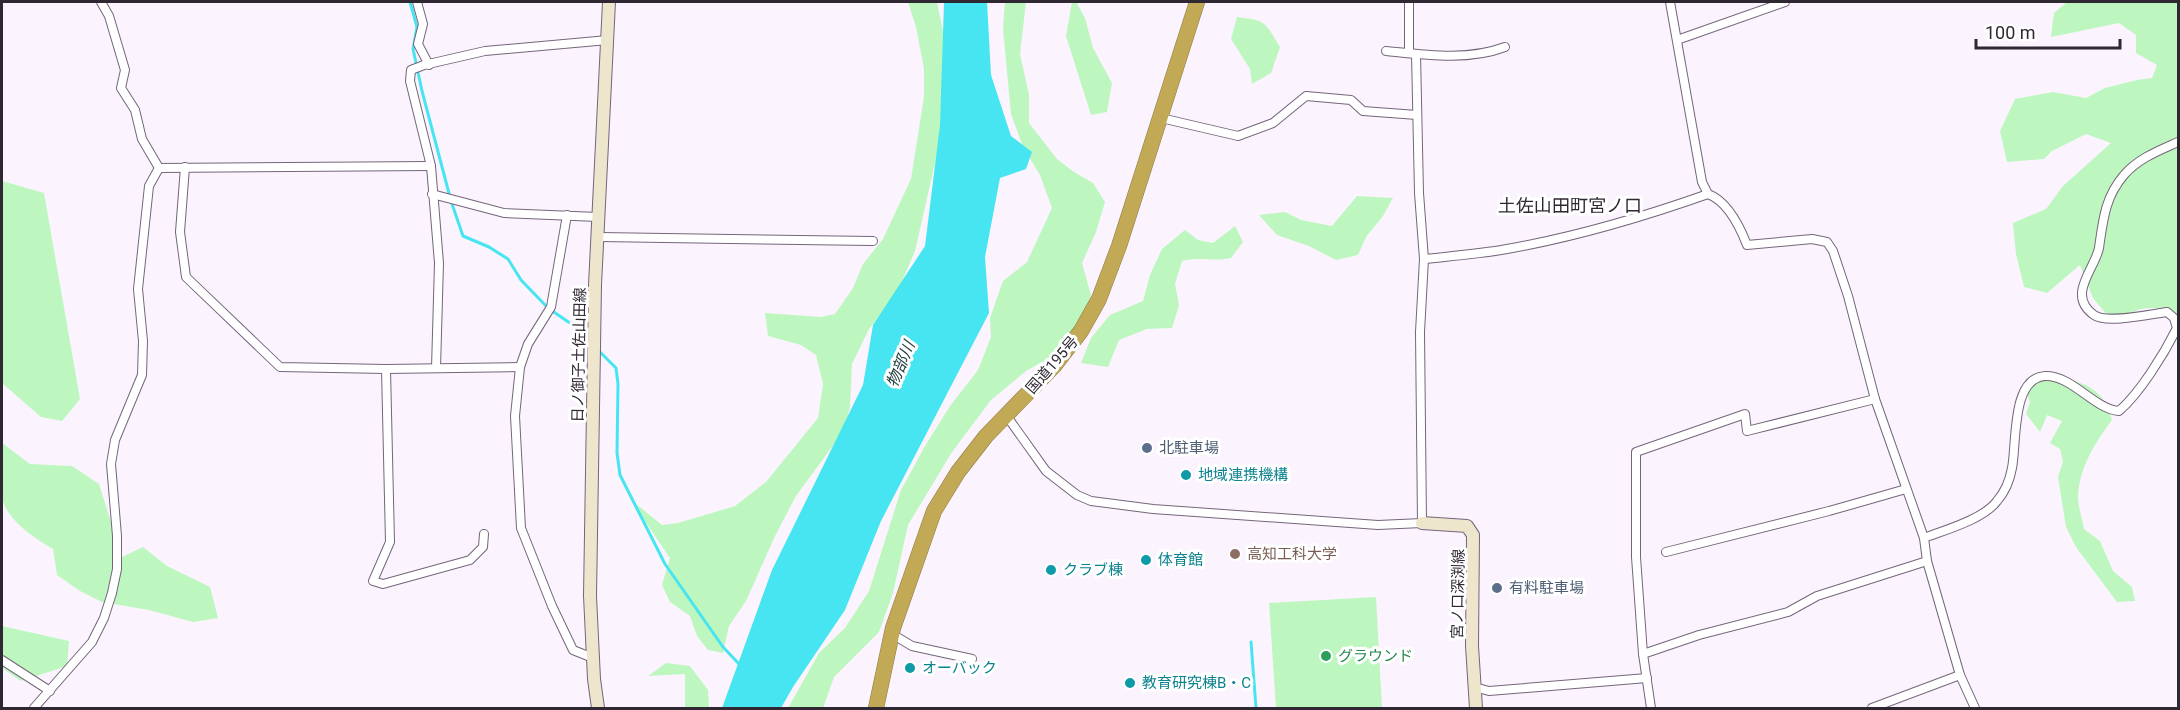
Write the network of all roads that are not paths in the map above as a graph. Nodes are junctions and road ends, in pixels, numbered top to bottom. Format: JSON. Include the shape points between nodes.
{"nodes":[{"id":1,"x":101,"y":2,"type":"edge"},
{"id":2,"x":417,"y":2,"type":"edge"},
{"id":3,"x":609,"y":2,"type":"edge"},
{"id":4,"x":1197,"y":2,"type":"edge"},
{"id":5,"x":1409,"y":2,"type":"edge"},
{"id":6,"x":1670,"y":2,"type":"edge"},
{"id":7,"x":1785,"y":2,"type":"edge"},
{"id":8,"x":608,"y":40,"type":"junction"},
{"id":9,"x":1677,"y":40,"type":"junction"},
{"id":10,"x":1505,"y":46,"type":"dead end"},
{"id":11,"x":1386,"y":51,"type":"dead end"},
{"id":12,"x":1413,"y":54,"type":"junction"},
{"id":13,"x":427,"y":65,"type":"junction"},
{"id":14,"x":1418,"y":115,"type":"junction"},
{"id":15,"x":1161,"y":118,"type":"junction"},
{"id":16,"x":2178,"y":142,"type":"edge"},
{"id":17,"x":431,"y":166,"type":"junction"},
{"id":18,"x":185,"y":167,"type":"junction"},
{"id":19,"x":159,"y":168,"type":"junction"},
{"id":20,"x":432,"y":194,"type":"junction"},
{"id":21,"x":1708,"y":194,"type":"junction"},
{"id":22,"x":567,"y":215,"type":"junction"},
{"id":23,"x":598,"y":217,"type":"junction"},
{"id":24,"x":599,"y":237,"type":"junction"},
{"id":25,"x":873,"y":242,"type":"dead end"},
{"id":26,"x":1424,"y":259,"type":"junction"},
{"id":27,"x":520,"y":367,"type":"junction"},
{"id":28,"x":436,"y":368,"type":"junction"},
{"id":29,"x":386,"y":369,"type":"junction"},
{"id":30,"x":1875,"y":399,"type":"junction"},
{"id":31,"x":1005,"y":415,"type":"junction"},
{"id":32,"x":1906,"y":489,"type":"junction"},
{"id":33,"x":1422,"y":523,"type":"junction"},
{"id":34,"x":484,"y":534,"type":"dead end"},
{"id":35,"x":1924,"y":538,"type":"junction"},
{"id":36,"x":1666,"y":552,"type":"dead end"},
{"id":37,"x":1927,"y":561,"type":"junction"},
{"id":38,"x":892,"y":634,"type":"junction"},
{"id":39,"x":1643,"y":654,"type":"junction"},
{"id":40,"x":593,"y":658,"type":"junction"},
{"id":41,"x":972,"y":659,"type":"dead end"},
{"id":42,"x":2,"y":660,"type":"edge"},
{"id":43,"x":1960,"y":675,"type":"junction"},
{"id":44,"x":1647,"y":678,"type":"junction"},
{"id":45,"x":1474,"y":687,"type":"junction"},
{"id":46,"x":50,"y":691,"type":"junction"},
{"id":47,"x":33,"y":708,"type":"edge"},
{"id":48,"x":597,"y":708,"type":"edge"},
{"id":49,"x":876,"y":708,"type":"edge"},
{"id":50,"x":1476,"y":708,"type":"edge"},
{"id":51,"x":1651,"y":708,"type":"edge"},
{"id":52,"x":1872,"y":708,"type":"edge"},
{"id":53,"x":1974,"y":708,"type":"edge"}],
"edges":[{"from":1,"to":19,"type":"street","via":[[125,70],[121,88],[135,110],[142,139]]},
{"from":2,"to":13,"type":"street","via":[[423,24],[418,44]]},
{"from":3,"to":8,"type":"main road","name":"日ノ御子土佐山田線"},
{"from":4,"to":15,"type":"highway","name":"国道195号"},
{"from":5,"to":12,"type":"street"},
{"from":6,"to":9,"type":"street"},
{"from":7,"to":9,"type":"street"},
{"from":8,"to":13,"type":"street","via":[[484,51]]},
{"from":8,"to":23,"type":"main road","name":"日ノ御子土佐山田線"},
{"from":9,"to":21,"type":"street","via":[[1702,182]]},
{"from":10,"to":12,"type":"street","via":[[1486,54]]},
{"from":11,"to":12,"type":"street"},
{"from":12,"to":14,"type":"street"},
{"from":13,"to":17,"type":"street","via":[[411,70],[410,81]]},
{"from":14,"to":15,"type":"street","via":[[1363,111],[1351,100],[1306,96],[1273,123],[1238,136]]},
{"from":14,"to":26,"type":"street"},
{"from":15,"to":31,"type":"highway","name":"国道195号","via":[[1099,299],[1082,331],[1054,366]]},
{"from":16,"to":35,"type":"street","via":[[2139,160],[2110,193],[2098,249],[2082,288],[2084,304],[2101,318],[2167,312],[2177,328],[2168,346],[2119,411],[2108,410],[2056,378],[2048,376],[2029,382],[2018,413],[2012,470],[1998,501],[1969,520]]},
{"from":17,"to":18,"type":"street"},
{"from":17,"to":20,"type":"street"},
{"from":18,"to":19,"type":"street"},
{"from":18,"to":29,"type":"street","via":[[180,232],[186,277],[280,367]]},
{"from":19,"to":46,"type":"street","via":[[149,186],[138,289],[142,375],[115,440],[111,464],[117,569],[104,618],[92,642]]},
{"from":20,"to":22,"type":"street","via":[[504,213]]},
{"from":20,"to":28,"type":"street","via":[[439,263]]},
{"from":21,"to":26,"type":"street","via":[[1575,234],[1507,249]]},
{"from":21,"to":30,"type":"street","via":[[1737,221],[1747,245],[1812,238],[1827,242],[1848,296]]},
{"from":22,"to":23,"type":"street"},
{"from":22,"to":27,"type":"street","via":[[551,307],[528,344]]},
{"from":23,"to":24,"type":"main road","name":"日ノ御子土佐山田線"},
{"from":24,"to":25,"type":"street"},
{"from":24,"to":40,"type":"main road","name":"日ノ御子土佐山田線","via":[[590,596]]},
{"from":26,"to":33,"type":"street","via":[[1420,332]]},
{"from":27,"to":28,"type":"street"},
{"from":27,"to":40,"type":"street","via":[[515,416],[521,528],[573,650]]},
{"from":28,"to":29,"type":"street"},
{"from":29,"to":34,"type":"street","via":[[390,542],[373,581],[383,584],[470,560],[483,547]]},
{"from":30,"to":32,"type":"street"},
{"from":30,"to":39,"type":"street","via":[[1747,431],[1745,414],[1636,452],[1636,557]]},
{"from":31,"to":33,"type":"street","via":[[1046,471],[1091,501],[1153,510],[1378,525]]},
{"from":31,"to":38,"type":"highway","name":"国道195号","via":[[958,472],[934,511]]},
{"from":32,"to":35,"type":"street"},
{"from":32,"to":36,"type":"street"},
{"from":33,"to":45,"type":"main road","name":"宮ノ口深渕線","via":[[1467,526],[1473,535]]},
{"from":35,"to":37,"type":"street"},
{"from":37,"to":39,"type":"street","via":[[1817,596],[1788,612],[1699,634]]},
{"from":37,"to":43,"type":"street"},
{"from":38,"to":41,"type":"street","via":[[912,646]]},
{"from":38,"to":49,"type":"highway","name":"国道195号"},
{"from":39,"to":44,"type":"street"},
{"from":40,"to":48,"type":"main road","name":"日ノ御子土佐山田線"},
{"from":42,"to":46,"type":"street"},
{"from":43,"to":52,"type":"street"},
{"from":43,"to":53,"type":"street"},
{"from":44,"to":45,"type":"street","via":[[1490,691]]},
{"from":44,"to":51,"type":"street"},
{"from":45,"to":50,"type":"main road","name":"宮ノ口深渕線"},
{"from":46,"to":47,"type":"street"}]}
